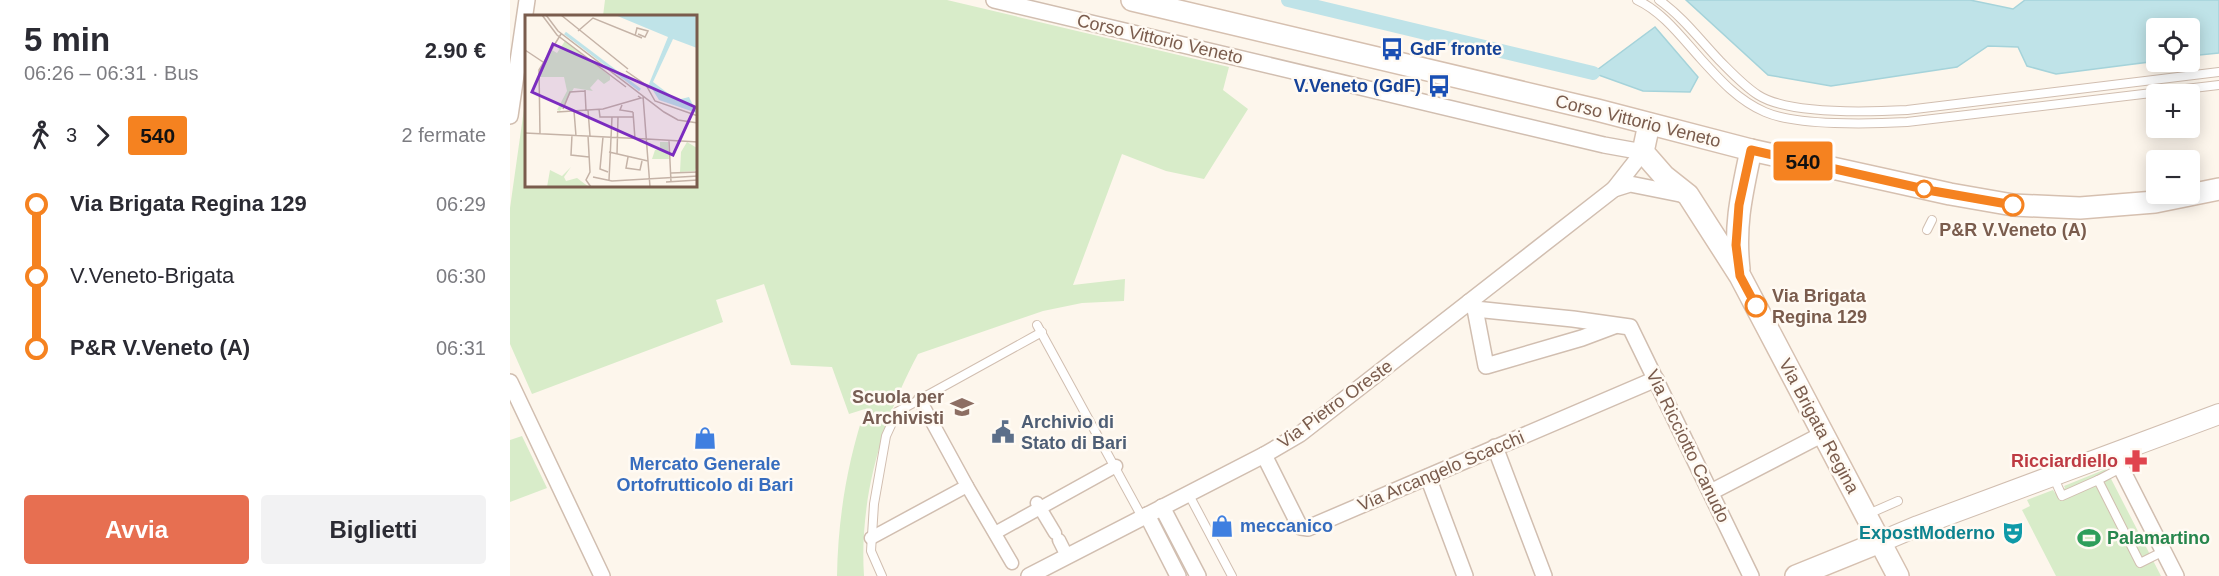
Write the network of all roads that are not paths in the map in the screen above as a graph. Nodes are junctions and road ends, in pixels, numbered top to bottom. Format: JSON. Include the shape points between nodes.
{"nodes":[{"id":1,"x":527,"y":0,"type":"edge"},
{"id":2,"x":994,"y":0,"type":"edge"},
{"id":3,"x":1132,"y":0,"type":"edge"},
{"id":4,"x":1637,"y":0,"type":"edge"},
{"id":5,"x":1659,"y":0,"type":"edge"},
{"id":6,"x":2219,"y":72,"type":"edge"},
{"id":7,"x":2219,"y":86,"type":"edge"},
{"id":8,"x":510,"y":116,"type":"edge"},
{"id":9,"x":1648,"y":124,"type":"junction"},
{"id":10,"x":1751,"y":150,"type":"junction"},
{"id":11,"x":1642,"y":152,"type":"junction"},
{"id":12,"x":1614,"y":189,"type":"junction"},
{"id":13,"x":2219,"y":189,"type":"edge"},
{"id":14,"x":1688,"y":195,"type":"junction"},
{"id":15,"x":1738,"y":211,"type":"junction"},
{"id":16,"x":1701,"y":216,"type":"junction"},
{"id":17,"x":1932,"y":219,"type":"dead end"},
{"id":18,"x":1927,"y":230,"type":"dead end"},
{"id":19,"x":1740,"y":276,"type":"junction"},
{"id":20,"x":1472,"y":306,"type":"junction"},
{"id":21,"x":1617,"y":324,"type":"junction"},
{"id":22,"x":1656,"y":379,"type":"junction"},
{"id":23,"x":510,"y":382,"type":"edge"},
{"id":24,"x":920,"y":400,"type":"junction"},
{"id":25,"x":2219,"y":414,"type":"edge"},
{"id":26,"x":1823,"y":434,"type":"junction"},
{"id":27,"x":1495,"y":447,"type":"junction"},
{"id":28,"x":1264,"y":455,"type":"junction"},
{"id":29,"x":2118,"y":461,"type":"junction"},
{"id":30,"x":1116,"y":466,"type":"junction"},
{"id":31,"x":2053,"y":476,"type":"junction"},
{"id":32,"x":1428,"y":477,"type":"junction"},
{"id":33,"x":2098,"y":480,"type":"junction"},
{"id":34,"x":967,"y":486,"type":"junction"},
{"id":35,"x":1711,"y":492,"type":"junction"},
{"id":36,"x":1188,"y":494,"type":"junction"},
{"id":37,"x":1898,"y":501,"type":"dead end"},
{"id":38,"x":1038,"y":506,"type":"junction"},
{"id":39,"x":1162,"y":507,"type":"junction"},
{"id":40,"x":1145,"y":516,"type":"junction"},
{"id":41,"x":1866,"y":516,"type":"junction"},
{"id":42,"x":995,"y":533,"type":"junction"},
{"id":43,"x":871,"y":538,"type":"junction"},
{"id":44,"x":1880,"y":542,"type":"junction"},
{"id":45,"x":2164,"y":551,"type":"junction"},
{"id":46,"x":1067,"y":556,"type":"junction"},
{"id":47,"x":1012,"y":563,"type":"dead end"},
{"id":48,"x":602,"y":576,"type":"edge"},
{"id":49,"x":882,"y":576,"type":"edge"},
{"id":50,"x":1029,"y":576,"type":"edge"},
{"id":51,"x":1178,"y":576,"type":"edge"},
{"id":52,"x":1198,"y":576,"type":"edge"},
{"id":53,"x":1232,"y":576,"type":"edge"},
{"id":54,"x":1465,"y":576,"type":"edge"},
{"id":55,"x":1544,"y":576,"type":"edge"},
{"id":56,"x":1751,"y":576,"type":"edge"},
{"id":57,"x":1796,"y":576,"type":"edge"},
{"id":58,"x":1898,"y":576,"type":"edge"},
{"id":59,"x":2176,"y":576,"type":"edge"}],
"edges":[{"from":1,"to":8,"type":"street"},
{"from":2,"to":11,"type":"street","name":"Corso Vittorio Veneto"},
{"from":3,"to":9,"type":"main road","name":"Corso Vittorio Veneto"},
{"from":4,"to":7,"type":"lane","via":[[1667,21],[1739,97],[1779,117],[1907,122]]},
{"from":5,"to":6,"type":"lane","via":[[1758,95],[1801,108],[1906,110]]},
{"from":9,"to":10,"type":"main road","name":"Corso Vittorio Veneto"},
{"from":9,"to":11,"type":"main road"},
{"from":10,"to":13,"type":"main road","name":"Corso Vittorio Veneto","via":[[2013,205],[2115,206]]},
{"from":10,"to":15,"type":"main road"},
{"from":11,"to":12,"type":"street","name":"Via Pietro Oreste"},
{"from":11,"to":14,"type":"main road","name":"Via Brigata Regina"},
{"from":12,"to":14,"type":"street","via":[[1630,184]]},
{"from":12,"to":20,"type":"street","name":"Via Pietro Oreste"},
{"from":14,"to":16,"type":"main road","name":"Via Brigata Regina"},
{"from":15,"to":16,"type":"main road","via":[[1723,221]]},
{"from":15,"to":19,"type":"main road","via":[[1736,245]]},
{"from":16,"to":19,"type":"main road","name":"Via Brigata Regina"},
{"from":17,"to":18,"type":"lane"},
{"from":19,"to":26,"type":"main road","name":"Via Brigata Regina"},
{"from":20,"to":21,"type":"street"},
{"from":20,"to":21,"type":"street","via":[[1486,366]]},
{"from":20,"to":28,"type":"street","name":"Via Pietro Oreste","via":[[1300,434]]},
{"from":21,"to":22,"type":"street","name":"Via Ricciotto Canudo","via":[[1630,327]]},
{"from":22,"to":27,"type":"street","name":"Via Arcangelo Scacchi"},
{"from":22,"to":35,"type":"street","name":"Via Ricciotto Canudo"},
{"from":23,"to":48,"type":"street"},
{"from":24,"to":30,"type":"lane","via":[[1039,328]]},
{"from":24,"to":34,"type":"street"},
{"from":24,"to":43,"type":"lane","via":[[897,412],[886,436]]},
{"from":25,"to":29,"type":"street"},
{"from":26,"to":35,"type":"street"},
{"from":26,"to":41,"type":"main road","name":"Via Brigata Regina"},
{"from":27,"to":32,"type":"street","name":"Via Arcangelo Scacchi"},
{"from":27,"to":55,"type":"street"},
{"from":28,"to":32,"type":"street","name":"Via Arcangelo Scacchi","via":[[1298,523],[1308,528]]},
{"from":28,"to":36,"type":"street","name":"Via Pietro Oreste"},
{"from":29,"to":31,"type":"street"},
{"from":29,"to":33,"type":"lane"},
{"from":29,"to":45,"type":"street"},
{"from":30,"to":38,"type":"street"},
{"from":30,"to":40,"type":"lane"},
{"from":31,"to":33,"type":"lane","via":[[2062,495]]},
{"from":31,"to":44,"type":"street"},
{"from":32,"to":54,"type":"street"},
{"from":33,"to":45,"type":"lane","via":[[2140,563]]},
{"from":34,"to":42,"type":"street"},
{"from":34,"to":43,"type":"street"},
{"from":35,"to":56,"type":"street","name":"Via Ricciotto Canudo"},
{"from":36,"to":39,"type":"street","name":"Via Pietro Oreste"},
{"from":36,"to":53,"type":"lane"},
{"from":37,"to":41,"type":"lane"},
{"from":38,"to":42,"type":"street"},
{"from":38,"to":46,"type":"street"},
{"from":39,"to":40,"type":"street","name":"Via Pietro Oreste"},
{"from":39,"to":52,"type":"street"},
{"from":40,"to":46,"type":"street","name":"Via Pietro Oreste"},
{"from":40,"to":51,"type":"street"},
{"from":41,"to":44,"type":"main road","name":"Via Brigata Regina"},
{"from":42,"to":47,"type":"street"},
{"from":43,"to":49,"type":"lane","via":[[871,551]]},
{"from":44,"to":57,"type":"main road"},
{"from":44,"to":58,"type":"main road","name":"Via Brigata Regina"},
{"from":45,"to":59,"type":"street"},
{"from":46,"to":50,"type":"street","name":"Via Pietro Oreste"}]}
